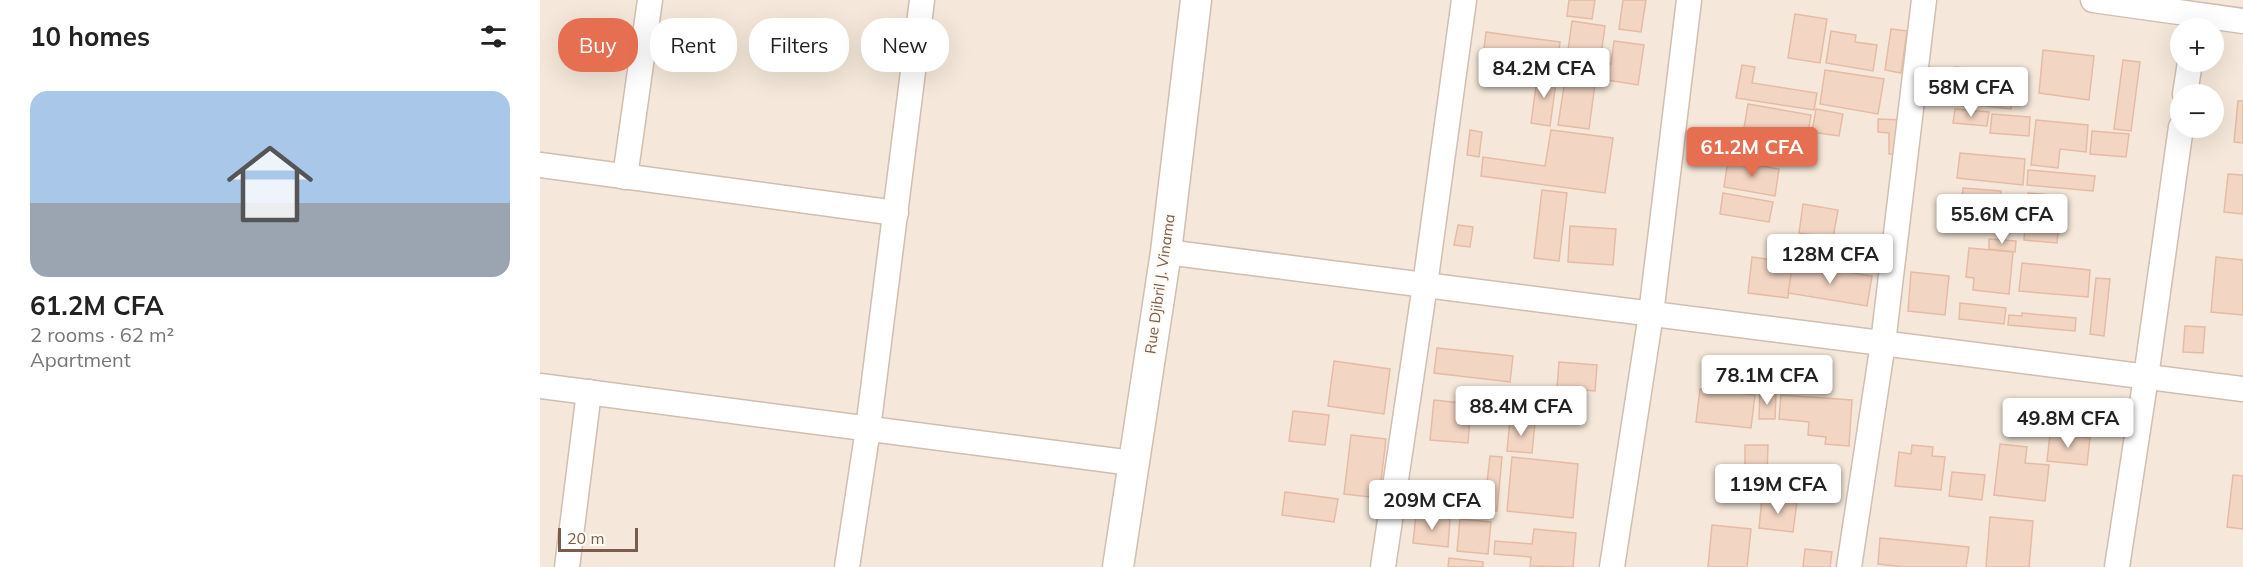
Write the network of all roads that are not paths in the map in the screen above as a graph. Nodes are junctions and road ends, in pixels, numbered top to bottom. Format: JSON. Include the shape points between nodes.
{"nodes":[{"id":1,"x":650,"y":0,"type":"edge"},
{"id":2,"x":922,"y":0,"type":"edge"},
{"id":3,"x":1196,"y":0,"type":"edge"},
{"id":4,"x":1464,"y":0,"type":"edge"},
{"id":5,"x":1689,"y":0,"type":"edge"},
{"id":6,"x":1924,"y":0,"type":"edge"},
{"id":7,"x":2093,"y":0,"type":"edge"},
{"id":8,"x":2196,"y":14,"type":"edge"},
{"id":9,"x":2243,"y":21,"type":"edge"},
{"id":10,"x":2179,"y":138,"type":"edge"},
{"id":11,"x":540,"y":165,"type":"edge"},
{"id":12,"x":625,"y":177,"type":"junction"},
{"id":13,"x":896,"y":213,"type":"junction"},
{"id":14,"x":1166,"y":252,"type":"junction"},
{"id":15,"x":1425,"y":285,"type":"junction"},
{"id":16,"x":1651,"y":314,"type":"junction"},
{"id":17,"x":1883,"y":343,"type":"junction"},
{"id":18,"x":2146,"y":377,"type":"junction"},
{"id":19,"x":540,"y":386,"type":"edge"},
{"id":20,"x":2243,"y":389,"type":"edge"},
{"id":21,"x":589,"y":392,"type":"junction"},
{"id":22,"x":868,"y":429,"type":"junction"},
{"id":23,"x":1132,"y":464,"type":"junction"},
{"id":24,"x":567,"y":567,"type":"edge"},
{"id":25,"x":847,"y":567,"type":"edge"},
{"id":26,"x":1118,"y":567,"type":"edge"},
{"id":27,"x":1383,"y":567,"type":"edge"},
{"id":28,"x":1612,"y":567,"type":"edge"},
{"id":29,"x":1849,"y":567,"type":"edge"},
{"id":30,"x":2117,"y":567,"type":"edge"}],
"edges":[{"from":1,"to":12,"type":"street"},
{"from":2,"to":13,"type":"street"},
{"from":3,"to":14,"type":"street","name":"Rue Djibril J. Vinama"},
{"from":4,"to":15,"type":"street"},
{"from":5,"to":16,"type":"street"},
{"from":6,"to":17,"type":"street"},
{"from":7,"to":8,"type":"street"},
{"from":8,"to":9,"type":"street"},
{"from":10,"to":18,"type":"street"},
{"from":11,"to":12,"type":"street"},
{"from":12,"to":13,"type":"street"},
{"from":13,"to":22,"type":"street"},
{"from":14,"to":15,"type":"street"},
{"from":14,"to":23,"type":"street","name":"Rue Djibril J. Vinama"},
{"from":15,"to":16,"type":"street"},
{"from":15,"to":27,"type":"street"},
{"from":16,"to":17,"type":"street"},
{"from":16,"to":28,"type":"street"},
{"from":17,"to":18,"type":"street"},
{"from":17,"to":29,"type":"street"},
{"from":18,"to":20,"type":"street"},
{"from":18,"to":30,"type":"street"},
{"from":19,"to":21,"type":"street"},
{"from":21,"to":22,"type":"street"},
{"from":21,"to":24,"type":"street"},
{"from":22,"to":23,"type":"street"},
{"from":22,"to":25,"type":"street"},
{"from":23,"to":26,"type":"street","name":"Rue Djibril J. Vinama"}]}
